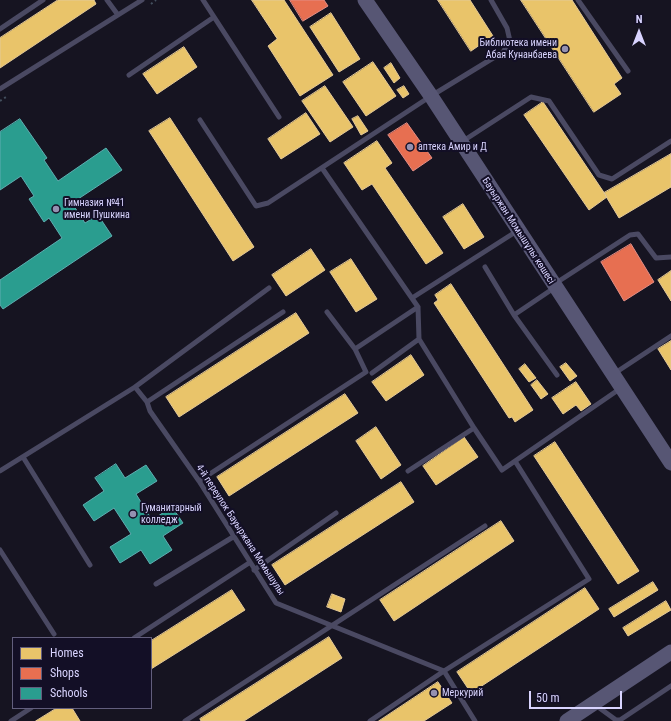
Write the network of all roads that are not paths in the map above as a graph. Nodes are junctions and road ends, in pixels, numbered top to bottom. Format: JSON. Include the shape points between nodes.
{"nodes":[{"id":1,"x":43,"y":0,"type":"edge"},
{"id":2,"x":107,"y":0,"type":"edge"},
{"id":3,"x":142,"y":0,"type":"edge"},
{"id":4,"x":203,"y":0,"type":"edge"},
{"id":5,"x":365,"y":0,"type":"edge"},
{"id":6,"x":491,"y":0,"type":"edge"},
{"id":7,"x":578,"y":0,"type":"edge"},
{"id":8,"x":118,"y":15,"type":"junction"},
{"id":9,"x":214,"y":17,"type":"junction"},
{"id":10,"x":0,"y":29,"type":"edge"},
{"id":11,"x":628,"y":71,"type":"dead end"},
{"id":12,"x":129,"y":75,"type":"dead end"},
{"id":13,"x":0,"y":89,"type":"edge"},
{"id":14,"x":430,"y":96,"type":"junction"},
{"id":15,"x":280,"y":117,"type":"dead end"},
{"id":16,"x":200,"y":120,"type":"dead end"},
{"id":17,"x":671,"y":141,"type":"edge"},
{"id":18,"x":460,"y":142,"type":"junction"},
{"id":19,"x":322,"y":168,"type":"junction"},
{"id":20,"x":518,"y":230,"type":"junction"},
{"id":21,"x":671,"y":257,"type":"edge"},
{"id":22,"x":485,"y":267,"type":"dead end"},
{"id":23,"x":554,"y":286,"type":"junction"},
{"id":24,"x":269,"y":288,"type":"dead end"},
{"id":25,"x":412,"y":298,"type":"junction"},
{"id":26,"x":418,"y":307,"type":"junction"},
{"id":27,"x":283,"y":312,"type":"dead end"},
{"id":28,"x":328,"y":312,"type":"dead end"},
{"id":29,"x":514,"y":315,"type":"junction"},
{"id":30,"x":671,"y":336,"type":"edge"},
{"id":31,"x":419,"y":339,"type":"junction"},
{"id":32,"x":355,"y":349,"type":"junction"},
{"id":33,"x":372,"y":373,"type":"dead end"},
{"id":34,"x":557,"y":375,"type":"dead end"},
{"id":35,"x":612,"y":375,"type":"junction"},
{"id":36,"x":135,"y":387,"type":"junction"},
{"id":37,"x":621,"y":388,"type":"junction"},
{"id":38,"x":147,"y":402,"type":"junction"},
{"id":39,"x":474,"y":428,"type":"junction"},
{"id":40,"x":23,"y":457,"type":"junction"},
{"id":41,"x":515,"y":462,"type":"junction"},
{"id":42,"x":671,"y":463,"type":"edge"},
{"id":43,"x":0,"y":471,"type":"edge"},
{"id":44,"x":408,"y":471,"type":"dead end"},
{"id":45,"x":199,"y":482,"type":"junction"},
{"id":46,"x":336,"y":513,"type":"dead end"},
{"id":47,"x":485,"y":526,"type":"dead end"},
{"id":48,"x":233,"y":537,"type":"junction"},
{"id":49,"x":0,"y":550,"type":"edge"},
{"id":50,"x":249,"y":563,"type":"junction"},
{"id":51,"x":90,"y":565,"type":"dead end"},
{"id":52,"x":254,"y":570,"type":"junction"},
{"id":53,"x":156,"y":584,"type":"dead end"},
{"id":54,"x":333,"y":626,"type":"junction"},
{"id":55,"x":54,"y":634,"type":"dead end"},
{"id":56,"x":136,"y":637,"type":"edge"},
{"id":57,"x":671,"y":652,"type":"edge"},
{"id":58,"x":444,"y":671,"type":"junction"},
{"id":59,"x":671,"y":686,"type":"edge"},
{"id":60,"x":594,"y":704,"type":"junction"},
{"id":61,"x":30,"y":709,"type":"edge"},
{"id":62,"x":12,"y":721,"type":"edge"},
{"id":63,"x":185,"y":721,"type":"edge"},
{"id":64,"x":370,"y":721,"type":"edge"},
{"id":65,"x":475,"y":721,"type":"edge"},
{"id":66,"x":567,"y":721,"type":"edge"}],
"edges":[{"from":1,"to":10,"type":"lane"},
{"from":2,"to":8,"type":"lane"},
{"from":3,"to":8,"type":"lane"},
{"from":4,"to":9,"type":"lane"},
{"from":5,"to":14,"type":"street","name":"Бауыржан Момышұлы көшесі"},
{"from":6,"to":14,"type":"lane","via":[[507,28],[510,41],[503,52]]},
{"from":7,"to":11,"type":"lane"},
{"from":8,"to":13,"type":"lane"},
{"from":9,"to":12,"type":"lane"},
{"from":9,"to":15,"type":"lane"},
{"from":14,"to":18,"type":"street","name":"Бауыржан Момышұлы көшесі"},
{"from":14,"to":19,"type":"lane"},
{"from":16,"to":19,"type":"lane","via":[[256,206],[268,203]]},
{"from":17,"to":18,"type":"lane","via":[[612,179],[599,175],[549,100],[531,97]]},
{"from":18,"to":20,"type":"street","name":"Бауыржан Момышұлы көшесі"},
{"from":19,"to":25,"type":"lane"},
{"from":20,"to":23,"type":"street","name":"Бауыржан Момышұлы көшесі"},
{"from":20,"to":25,"type":"lane"},
{"from":21,"to":23,"type":"lane","via":[[656,258],[638,234],[630,235]]},
{"from":22,"to":29,"type":"lane"},
{"from":23,"to":29,"type":"lane"},
{"from":23,"to":35,"type":"street","name":"Бауыржан Момышұлы көшесі"},
{"from":24,"to":36,"type":"lane"},
{"from":25,"to":26,"type":"lane"},
{"from":26,"to":31,"type":"lane"},
{"from":26,"to":32,"type":"lane"},
{"from":27,"to":38,"type":"lane"},
{"from":28,"to":32,"type":"lane"},
{"from":29,"to":34,"type":"lane"},
{"from":30,"to":35,"type":"lane"},
{"from":31,"to":33,"type":"lane"},
{"from":31,"to":39,"type":"lane"},
{"from":32,"to":45,"type":"lane","via":[[366,372]]},
{"from":35,"to":37,"type":"street","name":"Бауыржан Момышұлы көшесі"},
{"from":36,"to":38,"type":"lane","name":"4-й переулок Бауыржана Момышулы"},
{"from":36,"to":40,"type":"lane"},
{"from":37,"to":41,"type":"lane"},
{"from":37,"to":42,"type":"street","name":"Бауыржан Момышұлы көшесі"},
{"from":38,"to":45,"type":"lane","name":"4-й переулок Бауыржана Момышулы","via":[[150,411]]},
{"from":39,"to":41,"type":"lane","via":[[502,470]]},
{"from":39,"to":44,"type":"lane"},
{"from":40,"to":43,"type":"lane"},
{"from":40,"to":51,"type":"lane"},
{"from":41,"to":58,"type":"lane","via":[[589,579]]},
{"from":45,"to":48,"type":"lane","name":"4-й переулок Бауыржана Момышулы"},
{"from":46,"to":52,"type":"lane"},
{"from":47,"to":54,"type":"lane"},
{"from":48,"to":50,"type":"lane","name":"4-й переулок Бауыржана Момышулы"},
{"from":48,"to":53,"type":"lane"},
{"from":49,"to":55,"type":"lane"},
{"from":50,"to":52,"type":"lane","name":"4-й переулок Бауыржана Момышулы"},
{"from":50,"to":56,"type":"lane"},
{"from":52,"to":54,"type":"lane","name":"4-й переулок Бауыржана Момышулы","via":[[276,603]]},
{"from":54,"to":58,"type":"lane","name":"4-й переулок Бауыржана Момышулы"},
{"from":54,"to":63,"type":"lane"},
{"from":57,"to":60,"type":"street"},
{"from":58,"to":64,"type":"lane"},
{"from":58,"to":65,"type":"lane"},
{"from":59,"to":60,"type":"lane","via":[[620,720],[616,720]]},
{"from":60,"to":66,"type":"street"},
{"from":61,"to":62,"type":"lane"}]}
